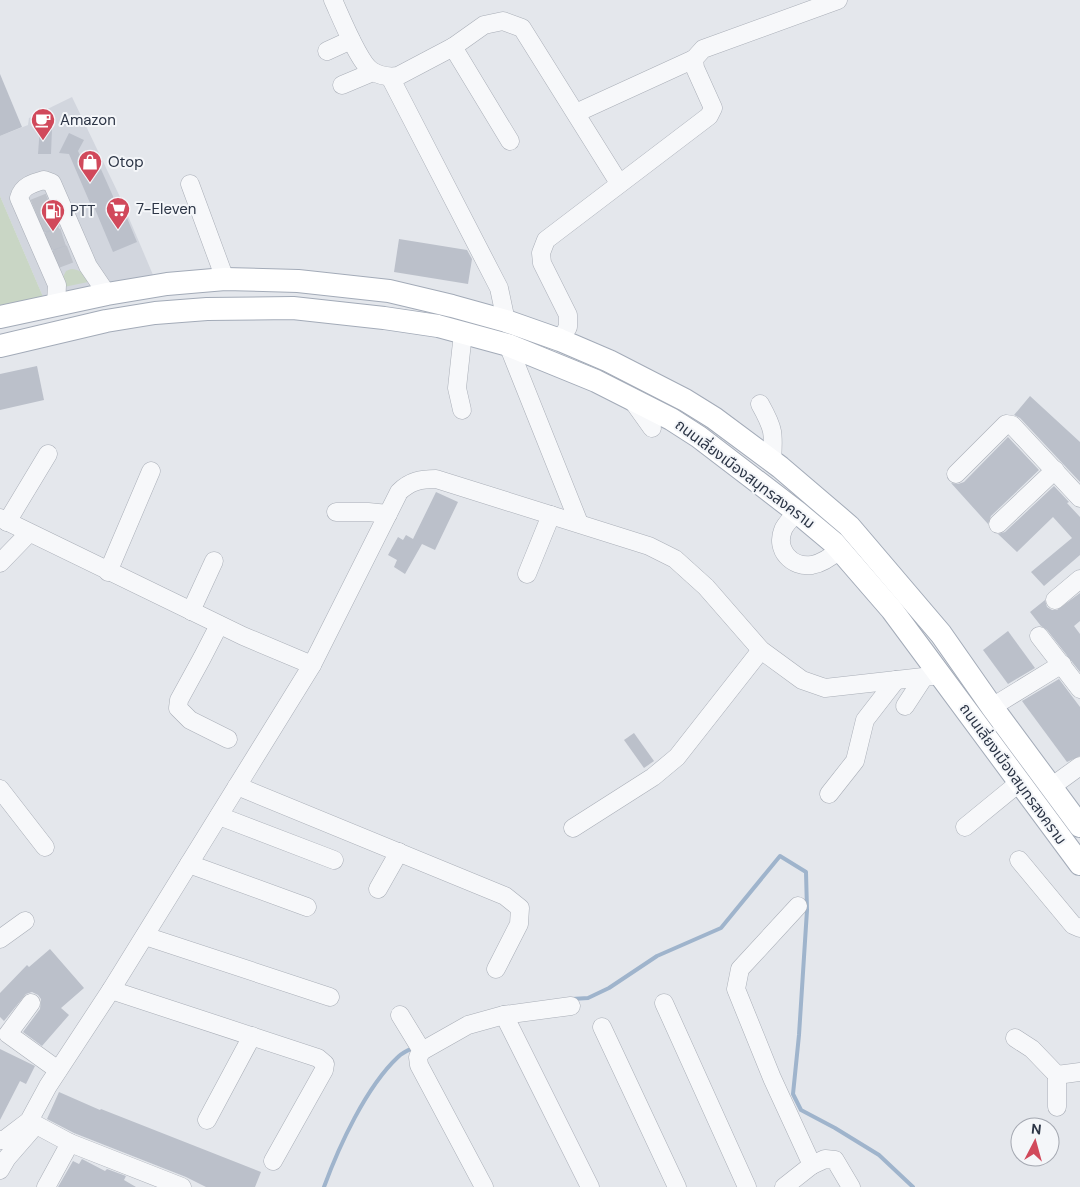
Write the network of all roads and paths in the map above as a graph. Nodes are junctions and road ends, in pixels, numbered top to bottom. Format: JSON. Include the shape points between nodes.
{"nodes":[{"id":1,"x":332,"y":0,"type":"edge"},
{"id":2,"x":838,"y":0,"type":"edge"},
{"id":3,"x":351,"y":40,"type":"junction"},
{"id":4,"x":454,"y":47,"type":"junction"},
{"id":5,"x":327,"y":51,"type":"dead end"},
{"id":6,"x":694,"y":59,"type":"junction"},
{"id":7,"x":373,"y":72,"type":"junction"},
{"id":8,"x":390,"y":77,"type":"junction"},
{"id":9,"x":342,"y":85,"type":"dead end"},
{"id":10,"x":576,"y":113,"type":"junction"},
{"id":11,"x":510,"y":142,"type":"dead end"},
{"id":12,"x":619,"y":183,"type":"junction"},
{"id":13,"x":190,"y":184,"type":"dead end"},
{"id":14,"x":56,"y":239,"type":"junction"},
{"id":15,"x":63,"y":257,"type":"junction"},
{"id":16,"x":226,"y":279,"type":"junction"},
{"id":17,"x":107,"y":294,"type":"junction"},
{"id":18,"x":56,"y":305,"type":"junction"},
{"id":19,"x":0,"y":317,"type":"edge"},
{"id":20,"x":506,"y":321,"type":"junction"},
{"id":21,"x":463,"y":333,"type":"junction"},
{"id":22,"x":560,"y":340,"type":"junction"},
{"id":23,"x":508,"y":345,"type":"junction"},
{"id":24,"x":0,"y":346,"type":"edge"},
{"id":25,"x":760,"y":404,"type":"dead end"},
{"id":26,"x":462,"y":410,"type":"dead end"},
{"id":27,"x":48,"y":454,"type":"dead end"},
{"id":28,"x":772,"y":461,"type":"junction"},
{"id":29,"x":1055,"y":470,"type":"junction"},
{"id":30,"x":151,"y":471,"type":"dead end"},
{"id":31,"x":956,"y":474,"type":"dead end"},
{"id":32,"x":1080,"y":498,"type":"edge"},
{"id":33,"x":336,"y":512,"type":"dead end"},
{"id":34,"x":797,"y":512,"type":"junction"},
{"id":35,"x":388,"y":514,"type":"junction"},
{"id":36,"x":551,"y":515,"type":"junction"},
{"id":37,"x":3,"y":520,"type":"edge"},
{"id":38,"x":579,"y":523,"type":"junction"},
{"id":39,"x":998,"y":524,"type":"dead end"},
{"id":40,"x":29,"y":534,"type":"junction"},
{"id":41,"x":839,"y":550,"type":"junction"},
{"id":42,"x":214,"y":561,"type":"dead end"},
{"id":43,"x":0,"y":563,"type":"edge"},
{"id":44,"x":108,"y":572,"type":"junction"},
{"id":45,"x":527,"y":574,"type":"dead end"},
{"id":46,"x":1080,"y":579,"type":"edge"},
{"id":47,"x":1056,"y":600,"type":"dead end"},
{"id":48,"x":191,"y":611,"type":"junction"},
{"id":49,"x":218,"y":625,"type":"junction"},
{"id":50,"x":1039,"y":636,"type":"dead end"},
{"id":51,"x":762,"y":650,"type":"junction"},
{"id":52,"x":1062,"y":664,"type":"junction"},
{"id":53,"x":312,"y":665,"type":"junction"},
{"id":54,"x":932,"y":676,"type":"junction"},
{"id":55,"x":896,"y":680,"type":"junction"},
{"id":56,"x":1080,"y":689,"type":"edge"},
{"id":57,"x":905,"y":706,"type":"dead end"},
{"id":58,"x":992,"y":707,"type":"junction"},
{"id":59,"x":228,"y":739,"type":"dead end"},
{"id":60,"x":1080,"y":766,"type":"edge"},
{"id":61,"x":1020,"y":782,"type":"junction"},
{"id":62,"x":237,"y":786,"type":"junction"},
{"id":63,"x":1051,"y":787,"type":"junction"},
{"id":64,"x":0,"y":789,"type":"edge"},
{"id":65,"x":829,"y":794,"type":"dead end"},
{"id":66,"x":219,"y":816,"type":"junction"},
{"id":67,"x":1080,"y":826,"type":"edge"},
{"id":68,"x":965,"y":827,"type":"dead end"},
{"id":69,"x":573,"y":828,"type":"dead end"},
{"id":70,"x":45,"y":847,"type":"dead end"},
{"id":71,"x":399,"y":852,"type":"junction"},
{"id":72,"x":334,"y":860,"type":"dead end"},
{"id":73,"x":1019,"y":860,"type":"dead end"},
{"id":74,"x":189,"y":864,"type":"junction"},
{"id":75,"x":1080,"y":864,"type":"edge"},
{"id":76,"x":378,"y":889,"type":"dead end"},
{"id":77,"x":798,"y":906,"type":"dead end"},
{"id":78,"x":307,"y":907,"type":"dead end"},
{"id":79,"x":24,"y":921,"type":"dead end"},
{"id":80,"x":1080,"y":928,"type":"edge"},
{"id":81,"x":145,"y":936,"type":"junction"},
{"id":82,"x":0,"y":939,"type":"edge"},
{"id":83,"x":496,"y":969,"type":"dead end"},
{"id":84,"x":111,"y":990,"type":"junction"},
{"id":85,"x":330,"y":997,"type":"dead end"},
{"id":86,"x":31,"y":1003,"type":"dead end"},
{"id":87,"x":664,"y":1003,"type":"dead end"},
{"id":88,"x":571,"y":1006,"type":"dead end"},
{"id":89,"x":400,"y":1014,"type":"dead end"},
{"id":90,"x":504,"y":1015,"type":"junction"},
{"id":91,"x":602,"y":1027,"type":"dead end"},
{"id":92,"x":252,"y":1036,"type":"junction"},
{"id":93,"x":1015,"y":1038,"type":"dead end"},
{"id":94,"x":420,"y":1046,"type":"junction"},
{"id":95,"x":58,"y":1070,"type":"junction"},
{"id":96,"x":1080,"y":1072,"type":"edge"},
{"id":97,"x":1057,"y":1075,"type":"junction"},
{"id":98,"x":1057,"y":1107,"type":"dead end"},
{"id":99,"x":207,"y":1120,"type":"dead end"},
{"id":100,"x":32,"y":1123,"type":"junction"},
{"id":101,"x":0,"y":1140,"type":"edge"},
{"id":102,"x":70,"y":1143,"type":"junction"},
{"id":103,"x":273,"y":1161,"type":"dead end"},
{"id":104,"x":812,"y":1165,"type":"junction"},
{"id":105,"x":0,"y":1170,"type":"edge"},
{"id":106,"x":143,"y":1180,"type":"edge"},
{"id":107,"x":46,"y":1187,"type":"edge"},
{"id":108,"x":182,"y":1187,"type":"edge"},
{"id":109,"x":484,"y":1187,"type":"edge"},
{"id":110,"x":590,"y":1187,"type":"edge"},
{"id":111,"x":677,"y":1187,"type":"edge"},
{"id":112,"x":748,"y":1187,"type":"edge"},
{"id":113,"x":784,"y":1187,"type":"edge"},
{"id":114,"x":850,"y":1187,"type":"edge"}],
"edges":[{"from":1,"to":3,"type":"street"},
{"from":2,"to":6,"type":"street","via":[[703,49]]},
{"from":3,"to":5,"type":"street"},
{"from":3,"to":7,"type":"street"},
{"from":4,"to":8,"type":"street"},
{"from":4,"to":10,"type":"street","via":[[484,25],[503,21],[522,28]]},
{"from":4,"to":11,"type":"street"},
{"from":6,"to":10,"type":"street"},
{"from":6,"to":12,"type":"street","via":[[712,108],[709,116]]},
{"from":7,"to":8,"type":"street"},
{"from":7,"to":9,"type":"street"},
{"from":8,"to":20,"type":"street","via":[[499,288]]},
{"from":10,"to":12,"type":"street"},
{"from":12,"to":22,"type":"street","via":[[546,240],[541,253],[542,263],[568,315],[568,327]]},
{"from":13,"to":16,"type":"street"},
{"from":14,"to":14,"type":"street","via":[[45,213]]},
{"from":14,"to":15,"type":"street"},
{"from":14,"to":15,"type":"street"},
{"from":15,"to":17,"type":"street","via":[[88,266]]},
{"from":15,"to":18,"type":"street"},
{"from":16,"to":17,"type":"main road","name":"ถนนเลี่ยงเมืองสมุทรสงคราม"},
{"from":16,"to":20,"type":"main road","name":"ถนนเลี่ยงเมืองสมุทรสงคราม","via":[[298,281],[389,291]]},
{"from":17,"to":18,"type":"main road","name":"ถนนเลี่ยงเมืองสมุทรสงคราม"},
{"from":18,"to":19,"type":"main road","name":"ถนนเลี่ยงเมืองสมุทรสงคราม"},
{"from":20,"to":22,"type":"main road","name":"ถนนเลี่ยงเมืองสมุทรสงคราม"},
{"from":21,"to":23,"type":"main road","name":"ถนนเลี่ยงเมืองสมุทรสงคราม"},
{"from":21,"to":24,"type":"main road","name":"ถนนเลี่ยงเมืองสมุทรสงคราม","via":[[384,318],[293,308],[207,309],[106,321]]},
{"from":21,"to":26,"type":"street","via":[[457,388]]},
{"from":22,"to":28,"type":"main road","name":"ถนนเลี่ยงเมืองสมุทรสงคราม","via":[[685,400]]},
{"from":23,"to":34,"type":"main road","name":"ถนนเลี่ยงเมืองสมุทรสงคราม","via":[[596,381],[631,400],[662,423],[699,437]]},
{"from":23,"to":38,"type":"street"},
{"from":25,"to":28,"type":"street","via":[[771,423],[774,437]]},
{"from":27,"to":37,"type":"street"},
{"from":28,"to":58,"type":"main road","name":"ถนนเลี่ยงเมืองสมุทรสงคราม","via":[[849,526],[941,634]]},
{"from":29,"to":31,"type":"street","via":[[1012,425],[1006,424]]},
{"from":29,"to":32,"type":"street"},
{"from":29,"to":39,"type":"street"},
{"from":30,"to":44,"type":"street"},
{"from":33,"to":35,"type":"street"},
{"from":34,"to":41,"type":"main road","name":"ถนนเลี่ยงเมืองสมุทรสงคราม"},
{"from":34,"to":41,"type":"street","via":[[783,530],[781,545],[787,557],[796,564],[811,565],[826,561]]},
{"from":35,"to":36,"type":"street","via":[[399,492],[408,483],[436,479]]},
{"from":35,"to":53,"type":"street"},
{"from":36,"to":38,"type":"street"},
{"from":36,"to":45,"type":"street"},
{"from":37,"to":40,"type":"street"},
{"from":38,"to":51,"type":"street","via":[[649,546],[674,559],[706,587]]},
{"from":40,"to":43,"type":"street"},
{"from":40,"to":44,"type":"street"},
{"from":41,"to":54,"type":"main road","name":"ถนนเลี่ยงเมืองสมุทรสงคราม","via":[[892,610]]},
{"from":42,"to":48,"type":"street"},
{"from":44,"to":48,"type":"street"},
{"from":46,"to":47,"type":"street"},
{"from":48,"to":49,"type":"street"},
{"from":49,"to":53,"type":"street"},
{"from":49,"to":59,"type":"street","via":[[179,700],[178,708],[190,720]]},
{"from":50,"to":52,"type":"street"},
{"from":51,"to":55,"type":"street","via":[[802,680],[825,688]]},
{"from":51,"to":69,"type":"street","via":[[677,758]]},
{"from":52,"to":56,"type":"street"},
{"from":52,"to":58,"type":"street"},
{"from":53,"to":62,"type":"street"},
{"from":54,"to":55,"type":"street"},
{"from":54,"to":57,"type":"street"},
{"from":54,"to":61,"type":"main road","name":"ถนนเลี่ยงเมืองสมุทรสงคราม"},
{"from":55,"to":65,"type":"street","via":[[865,720],[855,761]]},
{"from":58,"to":63,"type":"main road","name":"ถนนเลี่ยงเมืองสมุทรสงคราม"},
{"from":60,"to":63,"type":"street"},
{"from":61,"to":68,"type":"street"},
{"from":61,"to":75,"type":"main road","name":"ถนนเลี่ยงเมืองสมุทรสงคราม"},
{"from":62,"to":66,"type":"street"},
{"from":62,"to":71,"type":"street"},
{"from":63,"to":67,"type":"main road","name":"ถนนเลี่ยงเมืองสมุทรสงคราม"},
{"from":64,"to":70,"type":"street"},
{"from":66,"to":72,"type":"street"},
{"from":66,"to":74,"type":"street"},
{"from":71,"to":76,"type":"street"},
{"from":71,"to":83,"type":"street","via":[[505,896],[520,908],[519,924]]},
{"from":73,"to":80,"type":"street","via":[[1073,925]]},
{"from":74,"to":78,"type":"street"},
{"from":74,"to":81,"type":"street"},
{"from":77,"to":104,"type":"street","via":[[740,969],[736,989]]},
{"from":79,"to":82,"type":"street"},
{"from":81,"to":84,"type":"street"},
{"from":81,"to":85,"type":"street"},
{"from":84,"to":92,"type":"street"},
{"from":84,"to":95,"type":"street"},
{"from":86,"to":95,"type":"street","via":[[8,1034]]},
{"from":87,"to":112,"type":"street"},
{"from":88,"to":90,"type":"street"},
{"from":89,"to":94,"type":"street"},
{"from":90,"to":94,"type":"street","via":[[468,1025]]},
{"from":90,"to":110,"type":"street"},
{"from":91,"to":111,"type":"street"},
{"from":92,"to":99,"type":"street"},
{"from":92,"to":103,"type":"street","via":[[318,1058],[325,1064]]},
{"from":93,"to":97,"type":"street","via":[[1032,1049]]},
{"from":94,"to":109,"type":"street","via":[[419,1065]]},
{"from":95,"to":100,"type":"street"},
{"from":96,"to":97,"type":"street"},
{"from":97,"to":98,"type":"street"},
{"from":100,"to":101,"type":"street"},
{"from":100,"to":102,"type":"street"},
{"from":100,"to":105,"type":"street"},
{"from":102,"to":106,"type":"street"},
{"from":102,"to":107,"type":"street"},
{"from":104,"to":113,"type":"street"},
{"from":104,"to":114,"type":"street","via":[[825,1159],[835,1160]]},
{"from":106,"to":108,"type":"street"}]}
